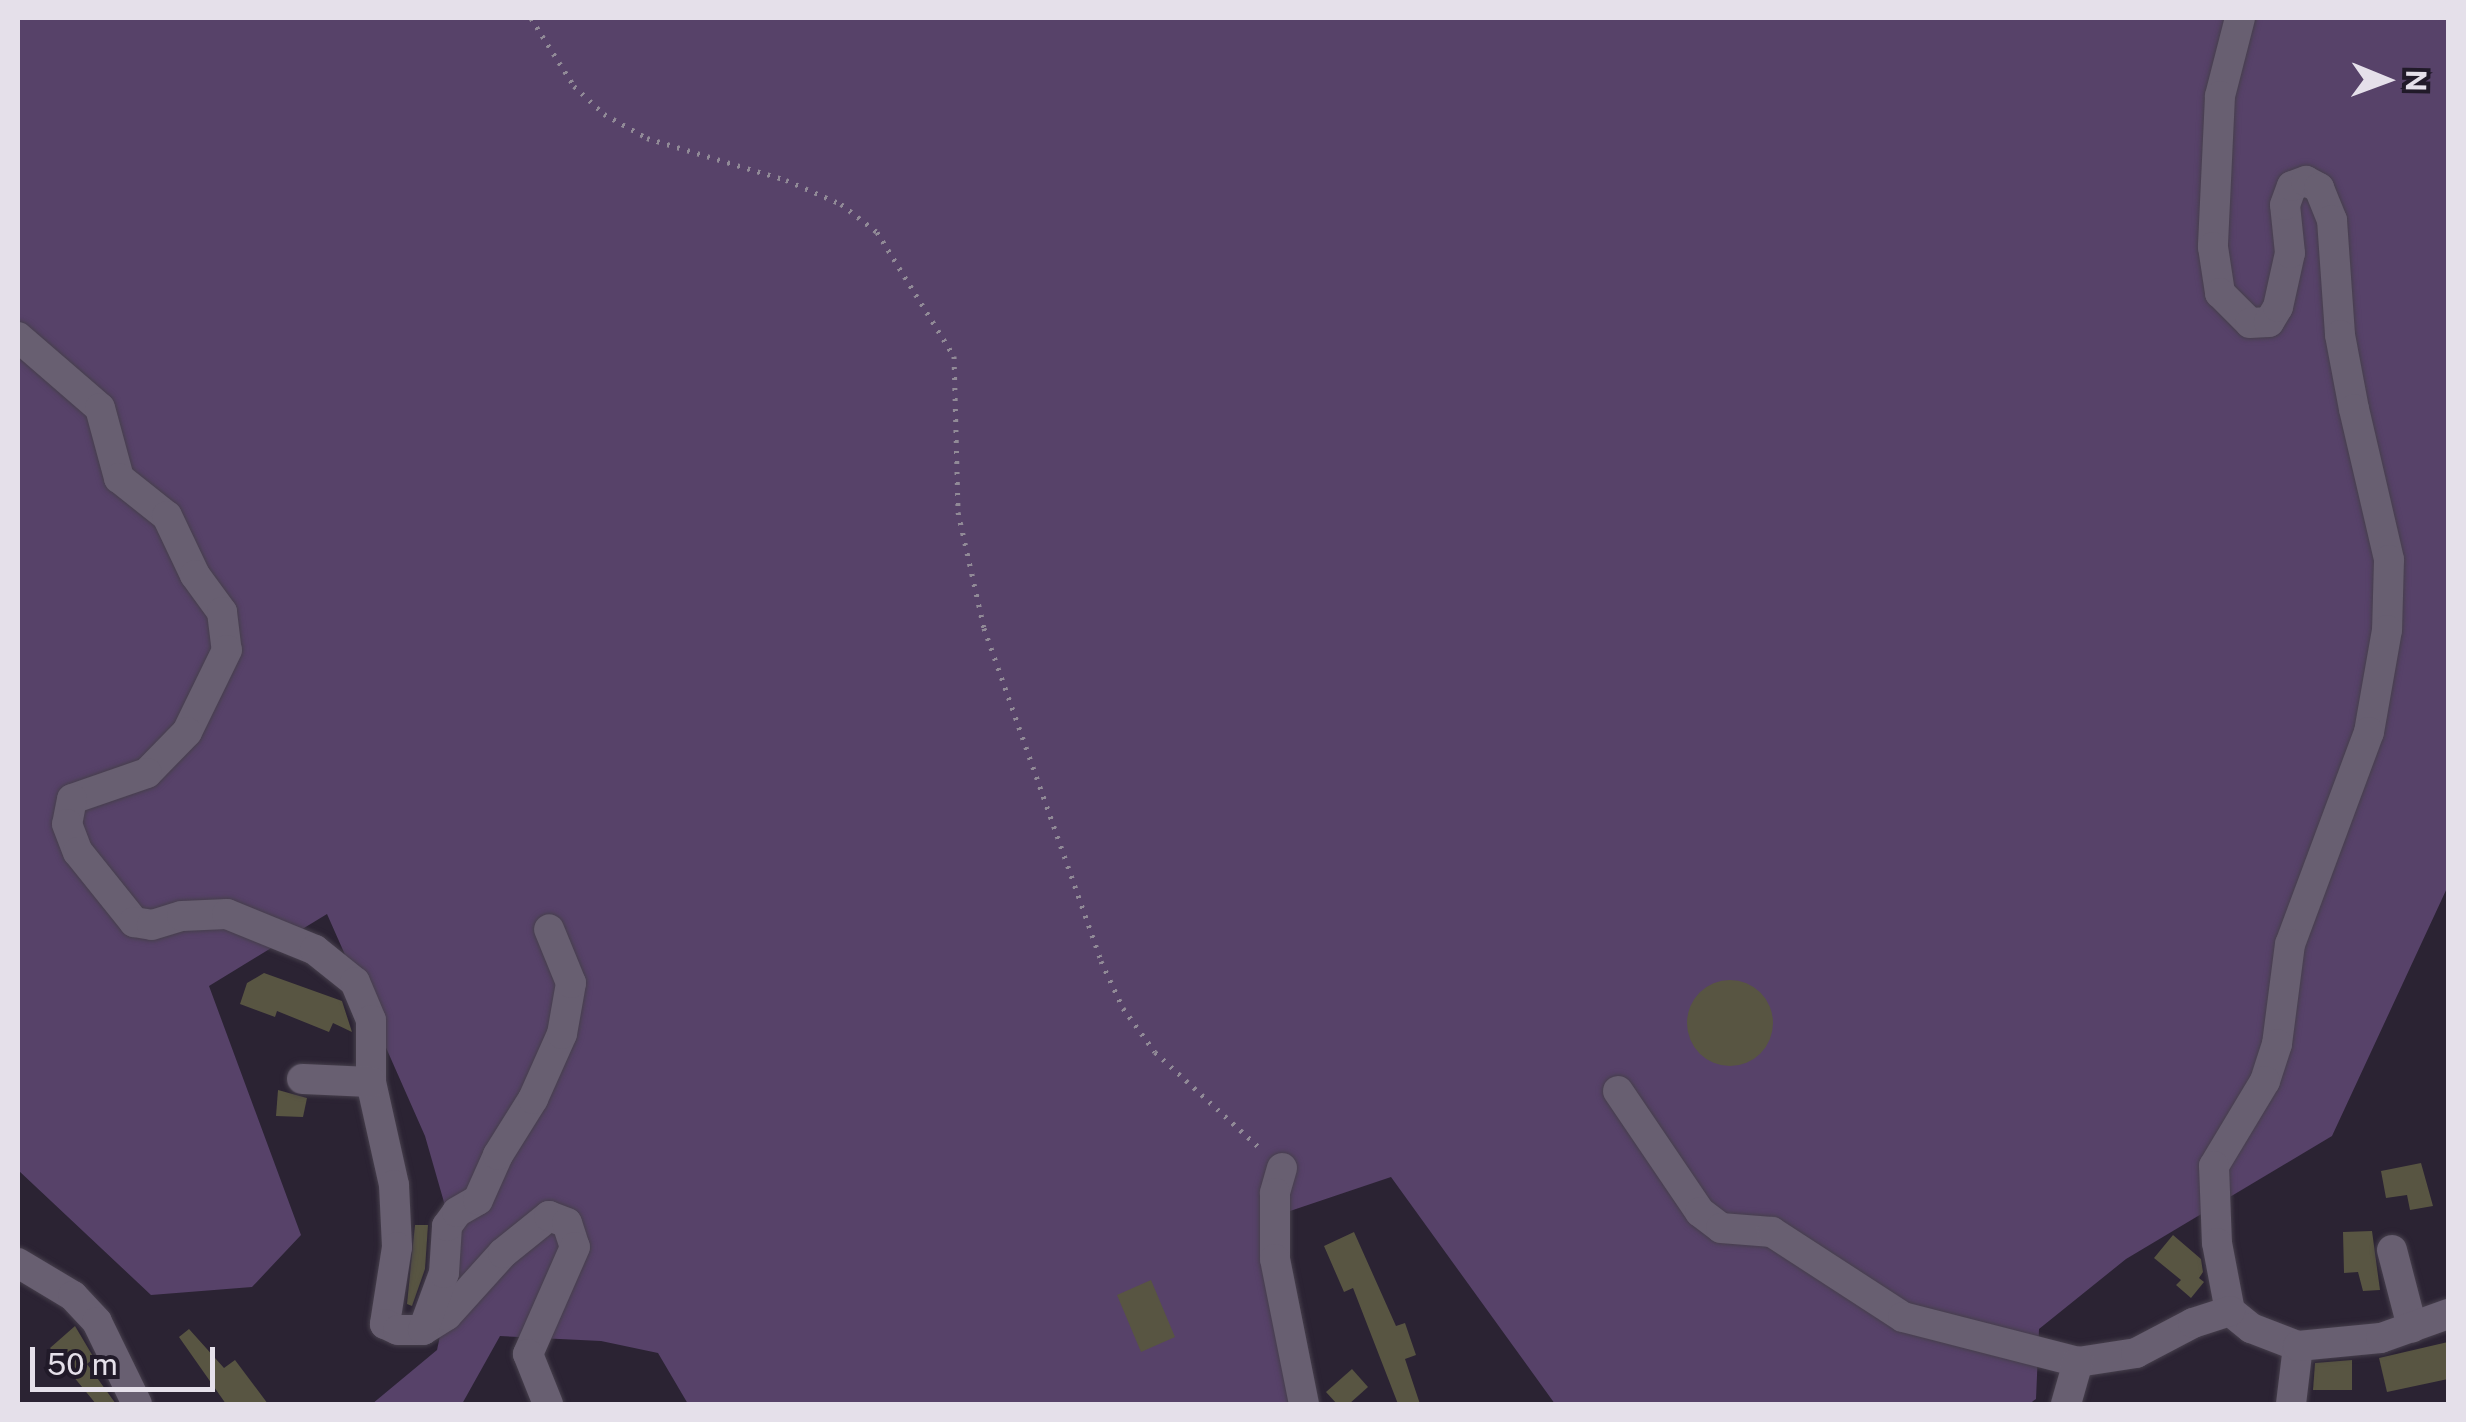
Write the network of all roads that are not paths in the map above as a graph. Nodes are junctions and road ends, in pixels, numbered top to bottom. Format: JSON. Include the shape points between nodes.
{"nodes":[{"id":1,"x":2240,"y":18,"type":"edge"},
{"id":2,"x":18,"y":337,"type":"edge"},
{"id":3,"x":549,"y":929,"type":"dead end"},
{"id":4,"x":302,"y":1078,"type":"dead end"},
{"id":5,"x":371,"y":1082,"type":"junction"},
{"id":6,"x":1618,"y":1091,"type":"dead end"},
{"id":7,"x":1282,"y":1168,"type":"road end"},
{"id":8,"x":2392,"y":1250,"type":"dead end"},
{"id":9,"x":18,"y":1263,"type":"edge"},
{"id":10,"x":2230,"y":1311,"type":"junction"},
{"id":11,"x":2448,"y":1314,"type":"edge"},
{"id":12,"x":2412,"y":1327,"type":"junction"},
{"id":13,"x":423,"y":1330,"type":"junction"},
{"id":14,"x":2298,"y":1346,"type":"junction"},
{"id":15,"x":2078,"y":1362,"type":"junction"},
{"id":16,"x":137,"y":1404,"type":"edge"},
{"id":17,"x":548,"y":1404,"type":"edge"},
{"id":18,"x":1304,"y":1404,"type":"edge"},
{"id":19,"x":2066,"y":1404,"type":"edge"},
{"id":20,"x":2292,"y":1404,"type":"edge"}],
"edges":[{"from":1,"to":10,"type":"street","via":[[2220,96],[2212,247],[2220,293],[2250,323],[2269,322],[2290,253],[2285,205],[2292,186],[2306,181],[2319,188],[2332,220],[2343,353],[2389,560],[2387,630],[2370,732],[2290,944],[2277,1044],[2265,1082],[2214,1166],[2216,1243]]},
{"from":2,"to":5,"type":"street","via":[[100,408],[118,478],[167,516],[195,575],[222,612],[226,650],[187,732],[147,773],[72,799],[67,824],[78,852],[134,922],[227,914],[275,932],[355,982],[371,1020]]},
{"from":3,"to":13,"type":"street","via":[[571,983],[562,1034],[478,1200],[447,1226],[444,1274]]},
{"from":4,"to":5,"type":"street"},
{"from":5,"to":13,"type":"street","via":[[394,1186],[397,1247],[385,1324]]},
{"from":6,"to":15,"type":"street","via":[[1700,1212],[1720,1228],[1772,1232],[1903,1317]]},
{"from":7,"to":18,"type":"street","via":[[1275,1258]]},
{"from":8,"to":12,"type":"street"},
{"from":9,"to":16,"type":"street","via":[[74,1296],[97,1322]]},
{"from":10,"to":14,"type":"street","via":[[2251,1328]]},
{"from":10,"to":15,"type":"street","via":[[2136,1353]]},
{"from":11,"to":12,"type":"street"},
{"from":12,"to":14,"type":"street","via":[[2382,1338]]},
{"from":13,"to":17,"type":"street","via":[[549,1216],[567,1223],[575,1247],[528,1354]]},
{"from":14,"to":20,"type":"street"},
{"from":15,"to":19,"type":"street"}]}
